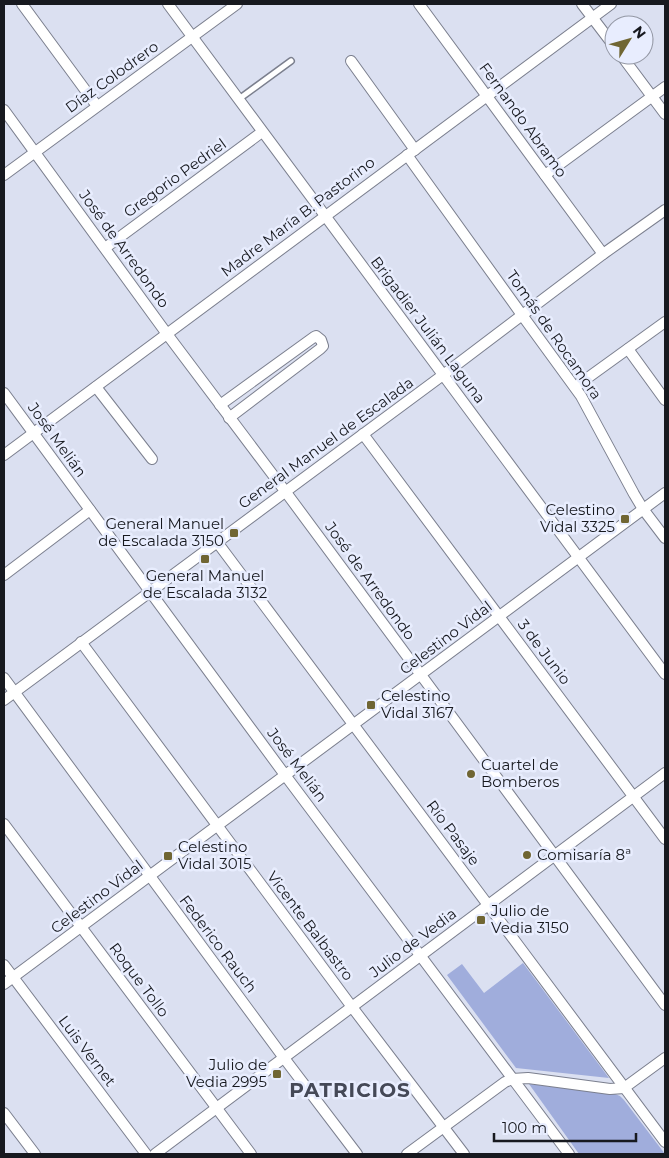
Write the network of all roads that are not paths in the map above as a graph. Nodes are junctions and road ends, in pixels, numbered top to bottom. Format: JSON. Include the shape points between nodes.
{"nodes":[{"id":1,"x":22,"y":4,"type":"edge"},
{"id":2,"x":168,"y":4,"type":"edge"},
{"id":3,"x":237,"y":4,"type":"edge"},
{"id":4,"x":421,"y":4,"type":"edge"},
{"id":5,"x":582,"y":4,"type":"edge"},
{"id":6,"x":610,"y":4,"type":"edge"},
{"id":7,"x":592,"y":17,"type":"junction"},
{"id":8,"x":604,"y":33,"type":"edge"},
{"id":9,"x":192,"y":37,"type":"junction"},
{"id":10,"x":291,"y":61,"type":"dead end"},
{"id":11,"x":351,"y":61,"type":"dead end"},
{"id":12,"x":629,"y":65,"type":"edge"},
{"id":13,"x":665,"y":87,"type":"edge"},
{"id":14,"x":487,"y":96,"type":"junction"},
{"id":15,"x":652,"y":96,"type":"junction"},
{"id":16,"x":238,"y":100,"type":"junction"},
{"id":17,"x":97,"y":106,"type":"junction"},
{"id":18,"x":4,"y":110,"type":"edge"},
{"id":19,"x":665,"y":114,"type":"edge"},
{"id":20,"x":262,"y":132,"type":"junction"},
{"id":21,"x":35,"y":152,"type":"junction"},
{"id":22,"x":411,"y":152,"type":"junction"},
{"id":23,"x":4,"y":175,"type":"edge"},
{"id":24,"x":545,"y":175,"type":"junction"},
{"id":25,"x":665,"y":210,"type":"edge"},
{"id":26,"x":325,"y":216,"type":"junction"},
{"id":27,"x":105,"y":248,"type":"junction"},
{"id":28,"x":603,"y":254,"type":"junction"},
{"id":29,"x":522,"y":315,"type":"junction"},
{"id":30,"x":665,"y":322,"type":"edge"},
{"id":31,"x":167,"y":334,"type":"junction"},
{"id":32,"x":628,"y":349,"type":"junction"},
{"id":33,"x":443,"y":375,"type":"junction"},
{"id":34,"x":96,"y":387,"type":"junction"},
{"id":35,"x":575,"y":387,"type":"junction"},
{"id":36,"x":4,"y":393,"type":"edge"},
{"id":37,"x":665,"y":400,"type":"edge"},
{"id":38,"x":220,"y":405,"type":"junction"},
{"id":39,"x":230,"y":418,"type":"junction"},
{"id":40,"x":33,"y":432,"type":"junction"},
{"id":41,"x":363,"y":434,"type":"junction"},
{"id":42,"x":4,"y":455,"type":"edge"},
{"id":43,"x":152,"y":459,"type":"dead end"},
{"id":44,"x":285,"y":491,"type":"junction"},
{"id":45,"x":665,"y":493,"type":"edge"},
{"id":46,"x":643,"y":509,"type":"junction"},
{"id":47,"x":90,"y":510,"type":"junction"},
{"id":48,"x":665,"y":538,"type":"edge"},
{"id":49,"x":216,"y":542,"type":"junction"},
{"id":50,"x":579,"y":558,"type":"junction"},
{"id":51,"x":4,"y":575,"type":"edge"},
{"id":52,"x":150,"y":592,"type":"junction"},
{"id":53,"x":500,"y":617,"type":"junction"},
{"id":54,"x":81,"y":642,"type":"junction"},
{"id":55,"x":665,"y":674,"type":"edge"},
{"id":56,"x":421,"y":675,"type":"junction"},
{"id":57,"x":4,"y":678,"type":"edge"},
{"id":58,"x":14,"y":692,"type":"junction"},
{"id":59,"x":4,"y":700,"type":"edge"},
{"id":60,"x":354,"y":725,"type":"junction"},
{"id":61,"x":665,"y":773,"type":"edge"},
{"id":62,"x":286,"y":775,"type":"junction"},
{"id":63,"x":634,"y":797,"type":"junction"},
{"id":64,"x":4,"y":824,"type":"edge"},
{"id":65,"x":217,"y":826,"type":"junction"},
{"id":66,"x":665,"y":839,"type":"edge"},
{"id":67,"x":554,"y":856,"type":"junction"},
{"id":68,"x":149,"y":876,"type":"junction"},
{"id":69,"x":488,"y":906,"type":"junction"},
{"id":70,"x":80,"y":927,"type":"junction"},
{"id":71,"x":420,"y":956,"type":"junction"},
{"id":72,"x":4,"y":965,"type":"edge"},
{"id":73,"x":13,"y":978,"type":"junction"},
{"id":74,"x":4,"y":984,"type":"edge"},
{"id":75,"x":665,"y":1004,"type":"edge"},
{"id":76,"x":352,"y":1007,"type":"junction"},
{"id":77,"x":284,"y":1058,"type":"junction"},
{"id":78,"x":665,"y":1058,"type":"edge"},
{"id":79,"x":512,"y":1079,"type":"junction"},
{"id":80,"x":624,"y":1088,"type":"junction"},
{"id":81,"x":216,"y":1108,"type":"junction"},
{"id":82,"x":4,"y":1113,"type":"edge"},
{"id":83,"x":444,"y":1127,"type":"junction"},
{"id":84,"x":665,"y":1142,"type":"edge"},
{"id":85,"x":35,"y":1154,"type":"edge"},
{"id":86,"x":146,"y":1154,"type":"edge"},
{"id":87,"x":155,"y":1154,"type":"edge"},
{"id":88,"x":250,"y":1154,"type":"edge"},
{"id":89,"x":357,"y":1154,"type":"edge"},
{"id":90,"x":407,"y":1154,"type":"edge"},
{"id":91,"x":464,"y":1154,"type":"edge"},
{"id":92,"x":569,"y":1154,"type":"edge"}],
"edges":[{"from":1,"to":17,"type":"street"},
{"from":2,"to":9,"type":"street","name":"Brigadier Julián Laguna"},
{"from":3,"to":9,"type":"street","name":"Díaz Colodrero"},
{"from":4,"to":14,"type":"street","name":"Fernando Abramo"},
{"from":5,"to":7,"type":"street"},
{"from":6,"to":7,"type":"street","name":"Madre María B. Pastorino"},
{"from":7,"to":8,"type":"street"},
{"from":7,"to":14,"type":"street","name":"Madre María B. Pastorino"},
{"from":9,"to":16,"type":"street","name":"Brigadier Julián Laguna"},
{"from":9,"to":17,"type":"street","name":"Díaz Colodrero"},
{"from":10,"to":16,"type":"lane"},
{"from":11,"to":22,"type":"street","name":"Tomás de Rocamora"},
{"from":12,"to":15,"type":"street"},
{"from":13,"to":15,"type":"street"},
{"from":14,"to":22,"type":"street","name":"Madre María B. Pastorino"},
{"from":14,"to":24,"type":"street","name":"Fernando Abramo"},
{"from":15,"to":19,"type":"street"},
{"from":15,"to":24,"type":"street"},
{"from":16,"to":20,"type":"street","name":"Brigadier Julián Laguna"},
{"from":17,"to":21,"type":"street","name":"Díaz Colodrero"},
{"from":18,"to":21,"type":"street","name":"José de Arredondo"},
{"from":20,"to":26,"type":"street","name":"Brigadier Julián Laguna"},
{"from":20,"to":27,"type":"street","name":"Gregorio Pedriel"},
{"from":21,"to":23,"type":"street","name":"Díaz Colodrero"},
{"from":21,"to":27,"type":"street","name":"José de Arredondo"},
{"from":22,"to":26,"type":"street","name":"Madre María B. Pastorino"},
{"from":22,"to":29,"type":"street","name":"Tomás de Rocamora"},
{"from":24,"to":28,"type":"street","name":"Fernando Abramo"},
{"from":25,"to":28,"type":"street","name":"General Manuel de Escalada"},
{"from":26,"to":31,"type":"street","name":"Madre María B. Pastorino"},
{"from":26,"to":33,"type":"street","name":"Brigadier Julián Laguna"},
{"from":27,"to":31,"type":"street","name":"José de Arredondo"},
{"from":28,"to":29,"type":"street","name":"General Manuel de Escalada"},
{"from":29,"to":33,"type":"street","name":"General Manuel de Escalada"},
{"from":29,"to":35,"type":"street","name":"Tomás de Rocamora"},
{"from":30,"to":32,"type":"street"},
{"from":31,"to":34,"type":"street","name":"Madre María B. Pastorino"},
{"from":31,"to":38,"type":"street","name":"José de Arredondo"},
{"from":32,"to":35,"type":"street"},
{"from":32,"to":37,"type":"street"},
{"from":33,"to":41,"type":"street","name":"General Manuel de Escalada"},
{"from":33,"to":50,"type":"street","name":"Brigadier Julián Laguna"},
{"from":34,"to":40,"type":"street","name":"Madre María B. Pastorino"},
{"from":34,"to":43,"type":"street"},
{"from":35,"to":46,"type":"street","name":"Tomás de Rocamora"},
{"from":36,"to":40,"type":"street","name":"José Melián"},
{"from":38,"to":39,"type":"street","name":"José de Arredondo"},
{"from":38,"to":39,"type":"street","via":[[314,336],[321,340],[323,346],[320,349]]},
{"from":39,"to":44,"type":"street","name":"José de Arredondo"},
{"from":40,"to":42,"type":"street","name":"Madre María B. Pastorino"},
{"from":40,"to":47,"type":"street","name":"José Melián"},
{"from":41,"to":44,"type":"street","name":"General Manuel de Escalada"},
{"from":41,"to":53,"type":"street","name":"3 de Junio"},
{"from":44,"to":49,"type":"street","name":"General Manuel de Escalada"},
{"from":44,"to":56,"type":"street","name":"José de Arredondo"},
{"from":45,"to":46,"type":"street","name":"Celestino Vidal"},
{"from":46,"to":48,"type":"street","name":"Tomás de Rocamora"},
{"from":46,"to":50,"type":"street","name":"Celestino Vidal"},
{"from":47,"to":51,"type":"street"},
{"from":47,"to":52,"type":"street","name":"José Melián"},
{"from":49,"to":52,"type":"street","name":"General Manuel de Escalada"},
{"from":49,"to":60,"type":"street","name":"Río Pasaje"},
{"from":50,"to":53,"type":"street","name":"Celestino Vidal"},
{"from":50,"to":55,"type":"street","name":"Brigadier Julián Laguna"},
{"from":52,"to":54,"type":"street","name":"General Manuel de Escalada"},
{"from":52,"to":62,"type":"street","name":"José Melián"},
{"from":53,"to":56,"type":"street","name":"Celestino Vidal"},
{"from":53,"to":63,"type":"street","name":"3 de Junio"},
{"from":54,"to":58,"type":"street","name":"General Manuel de Escalada"},
{"from":54,"to":65,"type":"street","name":"Vicente Balbastro"},
{"from":56,"to":60,"type":"street","name":"Celestino Vidal"},
{"from":56,"to":67,"type":"street","name":"José de Arredondo"},
{"from":57,"to":58,"type":"street","name":"Federico Rauch"},
{"from":58,"to":59,"type":"street","name":"General Manuel de Escalada"},
{"from":58,"to":68,"type":"street","name":"Federico Rauch"},
{"from":60,"to":62,"type":"street","name":"Celestino Vidal"},
{"from":60,"to":69,"type":"street","name":"Río Pasaje"},
{"from":61,"to":63,"type":"street","name":"Julio de Vedia"},
{"from":62,"to":65,"type":"street","name":"Celestino Vidal"},
{"from":62,"to":71,"type":"street","name":"José Melián"},
{"from":63,"to":66,"type":"street","name":"3 de Junio"},
{"from":63,"to":67,"type":"street","name":"Julio de Vedia"},
{"from":64,"to":70,"type":"street","name":"Roque Tollo"},
{"from":65,"to":68,"type":"street","name":"Celestino Vidal"},
{"from":65,"to":76,"type":"street","name":"Vicente Balbastro"},
{"from":67,"to":69,"type":"street","name":"Julio de Vedia"},
{"from":67,"to":75,"type":"street","name":"José de Arredondo"},
{"from":68,"to":70,"type":"street","name":"Celestino Vidal"},
{"from":68,"to":77,"type":"street","name":"Federico Rauch"},
{"from":69,"to":71,"type":"street","name":"Julio de Vedia"},
{"from":69,"to":80,"type":"street","name":"Río Pasaje"},
{"from":70,"to":73,"type":"street","name":"Celestino Vidal"},
{"from":70,"to":81,"type":"street","name":"Roque Tollo"},
{"from":71,"to":76,"type":"street","name":"Julio de Vedia"},
{"from":71,"to":79,"type":"street","name":"José Melián"},
{"from":72,"to":73,"type":"street","name":"Luis Vernet"},
{"from":73,"to":74,"type":"street","name":"Celestino Vidal"},
{"from":73,"to":86,"type":"street","name":"Luis Vernet"},
{"from":76,"to":77,"type":"street","name":"Julio de Vedia"},
{"from":76,"to":83,"type":"street","name":"Vicente Balbastro"},
{"from":77,"to":81,"type":"street","name":"Julio de Vedia"},
{"from":77,"to":89,"type":"street","name":"Federico Rauch"},
{"from":78,"to":80,"type":"street"},
{"from":79,"to":80,"type":"street"},
{"from":79,"to":83,"type":"street"},
{"from":79,"to":92,"type":"street","name":"José Melián"},
{"from":80,"to":84,"type":"street","name":"Río Pasaje"},
{"from":81,"to":87,"type":"street","name":"Julio de Vedia"},
{"from":81,"to":88,"type":"street","name":"Roque Tollo"},
{"from":82,"to":85,"type":"street"},
{"from":83,"to":90,"type":"street"},
{"from":83,"to":91,"type":"street","name":"Vicente Balbastro"}]}
